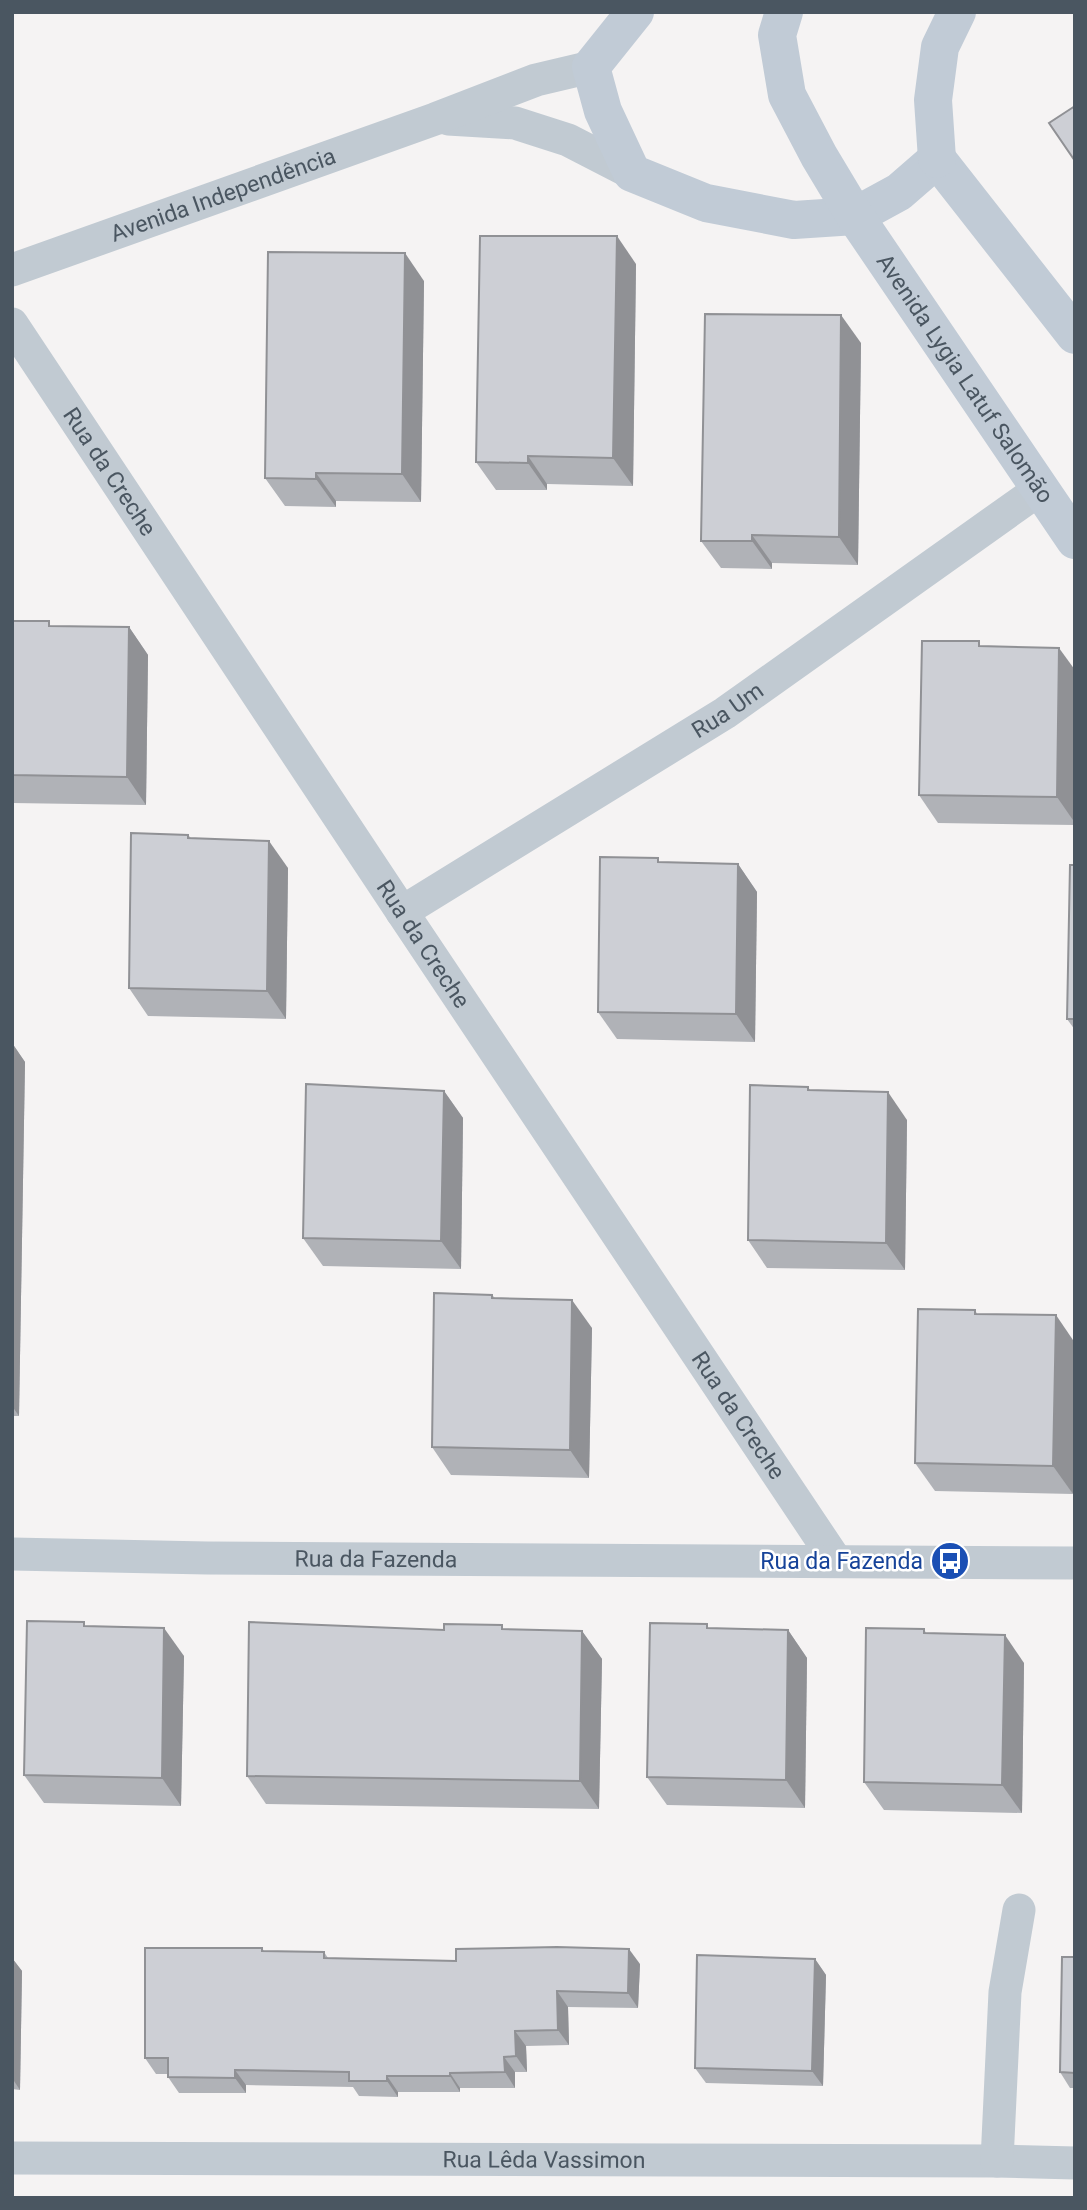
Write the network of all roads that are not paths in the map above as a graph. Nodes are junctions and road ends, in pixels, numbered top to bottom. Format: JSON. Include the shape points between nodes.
{"nodes":[{"id":1,"x":635,"y":12,"type":"edge"},
{"id":2,"x":784,"y":12,"type":"edge"},
{"id":3,"x":957,"y":12,"type":"edge"},
{"id":4,"x":591,"y":67,"type":"junction"},
{"id":5,"x":435,"y":119,"type":"junction"},
{"id":6,"x":937,"y":159,"type":"junction"},
{"id":7,"x":632,"y":173,"type":"junction"},
{"id":8,"x":856,"y":216,"type":"junction"},
{"id":9,"x":12,"y":270,"type":"edge"},
{"id":10,"x":12,"y":324,"type":"edge"},
{"id":11,"x":1075,"y":335,"type":"edge"},
{"id":12,"x":1040,"y":489,"type":"junction"},
{"id":13,"x":1075,"y":540,"type":"edge"},
{"id":14,"x":402,"y":912,"type":"junction"},
{"id":15,"x":12,"y":1554,"type":"edge"},
{"id":16,"x":836,"y":1560,"type":"junction"},
{"id":17,"x":1075,"y":1563,"type":"edge"},
{"id":18,"x":1019,"y":1910,"type":"dead end"},
{"id":19,"x":12,"y":2158,"type":"edge"},
{"id":20,"x":997,"y":2161,"type":"junction"},
{"id":21,"x":1075,"y":2163,"type":"edge"}],
"edges":[{"from":1,"to":4,"type":"main road"},
{"from":2,"to":8,"type":"main road","via":[[777,35],[787,95]]},
{"from":3,"to":6,"type":"main road","via":[[940,47],[933,100]]},
{"from":4,"to":5,"type":"street","name":"Avenida Independência","via":[[536,80]]},
{"from":4,"to":7,"type":"main road","via":[[603,111]]},
{"from":5,"to":7,"type":"street","name":"Avenida Independência","via":[[514,124],[568,140]]},
{"from":5,"to":9,"type":"street","name":"Avenida Independência"},
{"from":6,"to":8,"type":"main road","via":[[899,192]]},
{"from":6,"to":11,"type":"main road"},
{"from":7,"to":8,"type":"main road","via":[[706,203],[794,219]]},
{"from":8,"to":12,"type":"main road","name":"Avenida Lygia Latuf Salomão"},
{"from":10,"to":14,"type":"street","name":"Rua da Creche"},
{"from":12,"to":13,"type":"main road","name":"Avenida Lygia Latuf Salomão"},
{"from":12,"to":14,"type":"street","name":"Rua Um","via":[[726,713]]},
{"from":14,"to":16,"type":"street","name":"Rua da Creche"},
{"from":15,"to":16,"type":"street","name":"Rua da Fazenda"},
{"from":16,"to":17,"type":"street","name":"Rua da Fazenda"},
{"from":18,"to":20,"type":"street","via":[[1005,1992]]},
{"from":19,"to":20,"type":"street","name":"Rua Lêda Vassimon"},
{"from":20,"to":21,"type":"street","name":"Rua Lêda Vassimon"}]}
